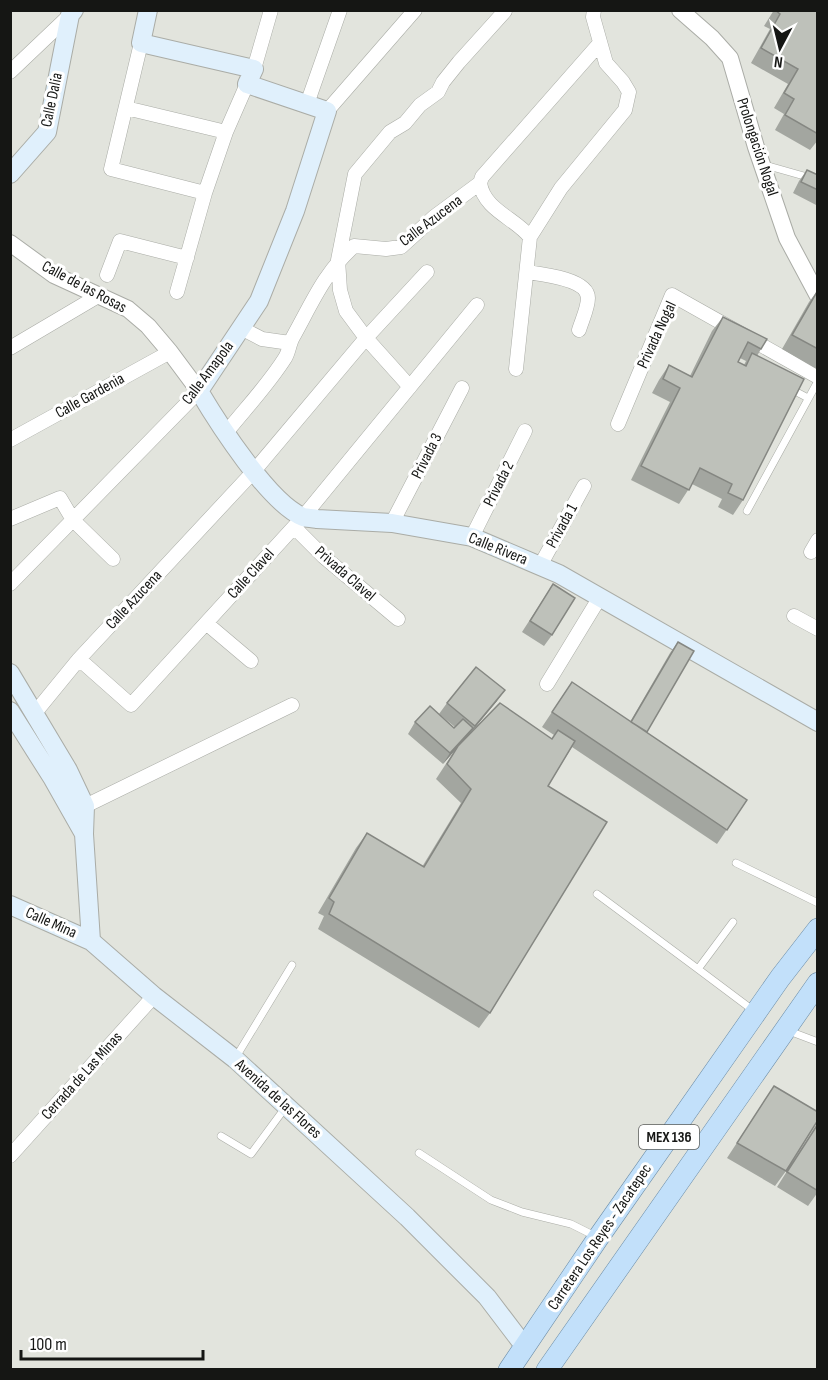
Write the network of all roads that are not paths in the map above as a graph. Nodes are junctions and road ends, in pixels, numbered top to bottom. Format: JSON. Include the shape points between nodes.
{"nodes":[{"id":1,"x":148,"y":10,"type":"edge"},
{"id":2,"x":271,"y":10,"type":"edge"},
{"id":3,"x":340,"y":10,"type":"edge"},
{"id":4,"x":415,"y":10,"type":"edge"},
{"id":5,"x":594,"y":10,"type":"edge"},
{"id":6,"x":680,"y":10,"type":"edge"},
{"id":7,"x":505,"y":11,"type":"edge"},
{"id":8,"x":72,"y":13,"type":"edge"},
{"id":9,"x":600,"y":42,"type":"junction"},
{"id":10,"x":141,"y":43,"type":"junction"},
{"id":11,"x":10,"y":72,"type":"edge"},
{"id":12,"x":250,"y":77,"type":"junction"},
{"id":13,"x":307,"y":104,"type":"junction"},
{"id":14,"x":126,"y":108,"type":"junction"},
{"id":15,"x":327,"y":111,"type":"junction"},
{"id":16,"x":226,"y":132,"type":"junction"},
{"id":17,"x":762,"y":165,"type":"junction"},
{"id":18,"x":10,"y":174,"type":"edge"},
{"id":19,"x":818,"y":180,"type":"edge"},
{"id":20,"x":480,"y":183,"type":"junction"},
{"id":21,"x":206,"y":193,"type":"junction"},
{"id":22,"x":530,"y":237,"type":"junction"},
{"id":23,"x":10,"y":243,"type":"edge"},
{"id":24,"x":187,"y":258,"type":"junction"},
{"id":25,"x":338,"y":261,"type":"junction"},
{"id":26,"x":427,"y":272,"type":"dead end"},
{"id":27,"x":527,"y":272,"type":"junction"},
{"id":28,"x":107,"y":275,"type":"dead end"},
{"id":29,"x":177,"y":292,"type":"dead end"},
{"id":30,"x":816,"y":292,"type":"edge"},
{"id":31,"x":98,"y":296,"type":"junction"},
{"id":32,"x":477,"y":305,"type":"dead end"},
{"id":33,"x":242,"y":328,"type":"junction"},
{"id":34,"x":579,"y":330,"type":"dead end"},
{"id":35,"x":366,"y":338,"type":"junction"},
{"id":36,"x":290,"y":343,"type":"junction"},
{"id":37,"x":10,"y":348,"type":"edge"},
{"id":38,"x":170,"y":352,"type":"junction"},
{"id":39,"x":516,"y":369,"type":"dead end"},
{"id":40,"x":818,"y":379,"type":"edge"},
{"id":41,"x":780,"y":383,"type":"edge"},
{"id":42,"x":410,"y":387,"type":"junction"},
{"id":43,"x":462,"y":388,"type":"dead end"},
{"id":44,"x":199,"y":391,"type":"junction"},
{"id":45,"x":808,"y":398,"type":"junction"},
{"id":46,"x":618,"y":424,"type":"dead end"},
{"id":47,"x":525,"y":431,"type":"dead end"},
{"id":48,"x":225,"y":434,"type":"junction"},
{"id":49,"x":10,"y":441,"type":"edge"},
{"id":50,"x":254,"y":471,"type":"junction"},
{"id":51,"x":584,"y":486,"type":"dead end"},
{"id":52,"x":747,"y":511,"type":"dead end"},
{"id":53,"x":10,"y":519,"type":"edge"},
{"id":54,"x":73,"y":520,"type":"junction"},
{"id":55,"x":299,"y":522,"type":"junction"},
{"id":56,"x":392,"y":523,"type":"junction"},
{"id":57,"x":472,"y":537,"type":"junction"},
{"id":58,"x":113,"y":559,"type":"dead end"},
{"id":59,"x":540,"y":566,"type":"junction"},
{"id":60,"x":10,"y":584,"type":"edge"},
{"id":61,"x":600,"y":597,"type":"junction"},
{"id":62,"x":794,"y":616,"type":"dead end"},
{"id":63,"x":398,"y":619,"type":"dead end"},
{"id":64,"x":206,"y":623,"type":"junction"},
{"id":65,"x":818,"y":629,"type":"edge"},
{"id":66,"x":79,"y":659,"type":"junction"},
{"id":67,"x":251,"y":661,"type":"dead end"},
{"id":68,"x":13,"y":682,"type":"edge"},
{"id":69,"x":547,"y":684,"type":"dead end"},
{"id":70,"x":292,"y":705,"type":"dead end"},
{"id":71,"x":10,"y":711,"type":"edge"},
{"id":72,"x":34,"y":714,"type":"junction"},
{"id":73,"x":818,"y":722,"type":"edge"},
{"id":74,"x":79,"y":809,"type":"junction"},
{"id":75,"x":736,"y":864,"type":"dead end"},
{"id":76,"x":597,"y":894,"type":"dead end"},
{"id":77,"x":818,"y":903,"type":"edge"},
{"id":78,"x":10,"y":905,"type":"edge"},
{"id":79,"x":733,"y":922,"type":"dead end"},
{"id":80,"x":818,"y":929,"type":"edge"},
{"id":81,"x":91,"y":940,"type":"junction"},
{"id":82,"x":292,"y":964,"type":"dead end"},
{"id":83,"x":698,"y":969,"type":"junction"},
{"id":84,"x":818,"y":983,"type":"edge"},
{"id":85,"x":154,"y":996,"type":"junction"},
{"id":86,"x":756,"y":1013,"type":"junction"},
{"id":87,"x":785,"y":1029,"type":"junction"},
{"id":88,"x":818,"y":1042,"type":"edge"},
{"id":89,"x":235,"y":1059,"type":"junction"},
{"id":90,"x":286,"y":1106,"type":"junction"},
{"id":91,"x":221,"y":1136,"type":"dead end"},
{"id":92,"x":419,"y":1153,"type":"dead end"},
{"id":93,"x":10,"y":1156,"type":"edge"},
{"id":94,"x":598,"y":1238,"type":"junction"},
{"id":95,"x":525,"y":1347,"type":"junction"},
{"id":96,"x":509,"y":1370,"type":"edge"},
{"id":97,"x":547,"y":1370,"type":"edge"}],
"edges":[{"from":1,"to":10,"type":"main road"},
{"from":2,"to":12,"type":"street"},
{"from":3,"to":13,"type":"street"},
{"from":4,"to":15,"type":"street"},
{"from":5,"to":9,"type":"street"},
{"from":6,"to":17,"type":"street","name":"Prolongación Nogal","via":[[730,58]]},
{"from":7,"to":25,"type":"street","via":[[438,92],[390,132],[355,174]]},
{"from":8,"to":11,"type":"street"},
{"from":8,"to":18,"type":"main road","name":"Calle Dalia","via":[[47,132]]},
{"from":9,"to":20,"type":"street","name":"Calle Azucena"},
{"from":9,"to":22,"type":"street","via":[[606,63],[629,92],[625,110],[561,188]]},
{"from":10,"to":12,"type":"main road"},
{"from":10,"to":14,"type":"street"},
{"from":12,"to":13,"type":"main road"},
{"from":12,"to":16,"type":"street"},
{"from":13,"to":15,"type":"main road"},
{"from":14,"to":16,"type":"street"},
{"from":14,"to":21,"type":"street","via":[[111,169]]},
{"from":15,"to":33,"type":"main road","name":"Calle Amapola","via":[[295,211],[259,301]]},
{"from":16,"to":21,"type":"street"},
{"from":17,"to":19,"type":"lane"},
{"from":17,"to":30,"type":"street","name":"Prolongación Nogal","via":[[787,238]]},
{"from":20,"to":22,"type":"street","via":[[487,200]]},
{"from":20,"to":25,"type":"street","name":"Calle Azucena","via":[[400,247],[354,246]]},
{"from":21,"to":24,"type":"street"},
{"from":22,"to":27,"type":"street"},
{"from":23,"to":31,"type":"street","name":"Calle de las Rosas","via":[[54,276]]},
{"from":24,"to":28,"type":"street","via":[[120,241]]},
{"from":24,"to":29,"type":"street"},
{"from":25,"to":35,"type":"street","via":[[345,311]]},
{"from":25,"to":36,"type":"street","name":"Calle Azucena","via":[[325,277]]},
{"from":26,"to":35,"type":"street","name":"Calle Azucena"},
{"from":27,"to":34,"type":"street","via":[[569,280],[588,294]]},
{"from":27,"to":39,"type":"street"},
{"from":31,"to":37,"type":"street"},
{"from":31,"to":38,"type":"street","name":"Calle de las Rosas","via":[[128,309]]},
{"from":32,"to":42,"type":"street","name":"Calle Clavel"},
{"from":33,"to":36,"type":"street","via":[[262,339]]},
{"from":33,"to":44,"type":"main road","name":"Calle Amapola"},
{"from":35,"to":42,"type":"street"},
{"from":35,"to":50,"type":"street","name":"Calle Azucena"},
{"from":36,"to":48,"type":"street","name":"Calle Azucena","via":[[286,357]]},
{"from":38,"to":44,"type":"street","name":"Calle de las Rosas"},
{"from":38,"to":49,"type":"street","name":"Calle Gardenia"},
{"from":40,"to":45,"type":"lane"},
{"from":40,"to":46,"type":"street","name":"Privada Nogal","via":[[672,295]]},
{"from":41,"to":45,"type":"lane"},
{"from":42,"to":55,"type":"street","name":"Calle Clavel"},
{"from":43,"to":56,"type":"street","name":"Privada 3"},
{"from":44,"to":48,"type":"main road"},
{"from":44,"to":54,"type":"street","name":"Calle Amapola"},
{"from":45,"to":52,"type":"lane"},
{"from":47,"to":57,"type":"street","name":"Privada 2"},
{"from":48,"to":50,"type":"main road"},
{"from":50,"to":55,"type":"main road"},
{"from":50,"to":66,"type":"street","name":"Calle Azucena"},
{"from":51,"to":59,"type":"street","name":"Privada 1"},
{"from":53,"to":54,"type":"street","via":[[60,498]]},
{"from":54,"to":58,"type":"street"},
{"from":54,"to":60,"type":"street","name":"Calle Amapola"},
{"from":55,"to":56,"type":"main road","name":"Calle Rivera","via":[[317,519]]},
{"from":55,"to":63,"type":"street","name":"Privada Clavel","via":[[324,557]]},
{"from":55,"to":64,"type":"street","name":"Calle Clavel"},
{"from":56,"to":57,"type":"main road","name":"Calle Rivera"},
{"from":57,"to":59,"type":"main road","name":"Calle Rivera"},
{"from":59,"to":61,"type":"main road","name":"Calle Rivera"},
{"from":61,"to":69,"type":"street"},
{"from":61,"to":73,"type":"main road","name":"Calle Rivera"},
{"from":62,"to":65,"type":"street"},
{"from":64,"to":66,"type":"street","name":"Calle Clavel","via":[[131,705]]},
{"from":64,"to":67,"type":"street"},
{"from":66,"to":72,"type":"street","name":"Calle Azucena"},
{"from":68,"to":72,"type":"main road"},
{"from":70,"to":74,"type":"street"},
{"from":71,"to":74,"type":"main road"},
{"from":72,"to":74,"type":"main road","via":[[68,770]]},
{"from":74,"to":81,"type":"main road"},
{"from":75,"to":77,"type":"lane"},
{"from":76,"to":83,"type":"lane"},
{"from":78,"to":81,"type":"main road","name":"Calle Mina"},
{"from":79,"to":83,"type":"lane"},
{"from":80,"to":86,"type":"main road","name":"Carretera Los Reyes - Zacatepec","number":"MEX 136"},
{"from":81,"to":85,"type":"main road","name":"Avenida de las Flores"},
{"from":82,"to":89,"type":"lane"},
{"from":83,"to":86,"type":"lane"},
{"from":84,"to":87,"type":"main road","name":"Carretera Los Reyes - Zacatepec","number":"MEX 136"},
{"from":85,"to":89,"type":"main road","name":"Avenida de las Flores"},
{"from":85,"to":93,"type":"street","name":"Cerrada de Las Minas"},
{"from":86,"to":94,"type":"main road","name":"Carretera Los Reyes - Zacatepec","number":"MEX 136"},
{"from":87,"to":88,"type":"lane"},
{"from":87,"to":97,"type":"main road","name":"Carretera Los Reyes - Zacatepec","number":"MEX 136"},
{"from":89,"to":90,"type":"main road","name":"Avenida de las Flores"},
{"from":90,"to":91,"type":"lane","via":[[251,1154]]},
{"from":90,"to":95,"type":"main road","name":"Avenida de las Flores","via":[[487,1297]]},
{"from":92,"to":94,"type":"lane","via":[[491,1200],[571,1224]]},
{"from":94,"to":95,"type":"main road","name":"Carretera Los Reyes - Zacatepec","number":"MEX 136"},
{"from":95,"to":96,"type":"main road","name":"Carretera Los Reyes - Zacatepec","number":"MEX 136"}]}
